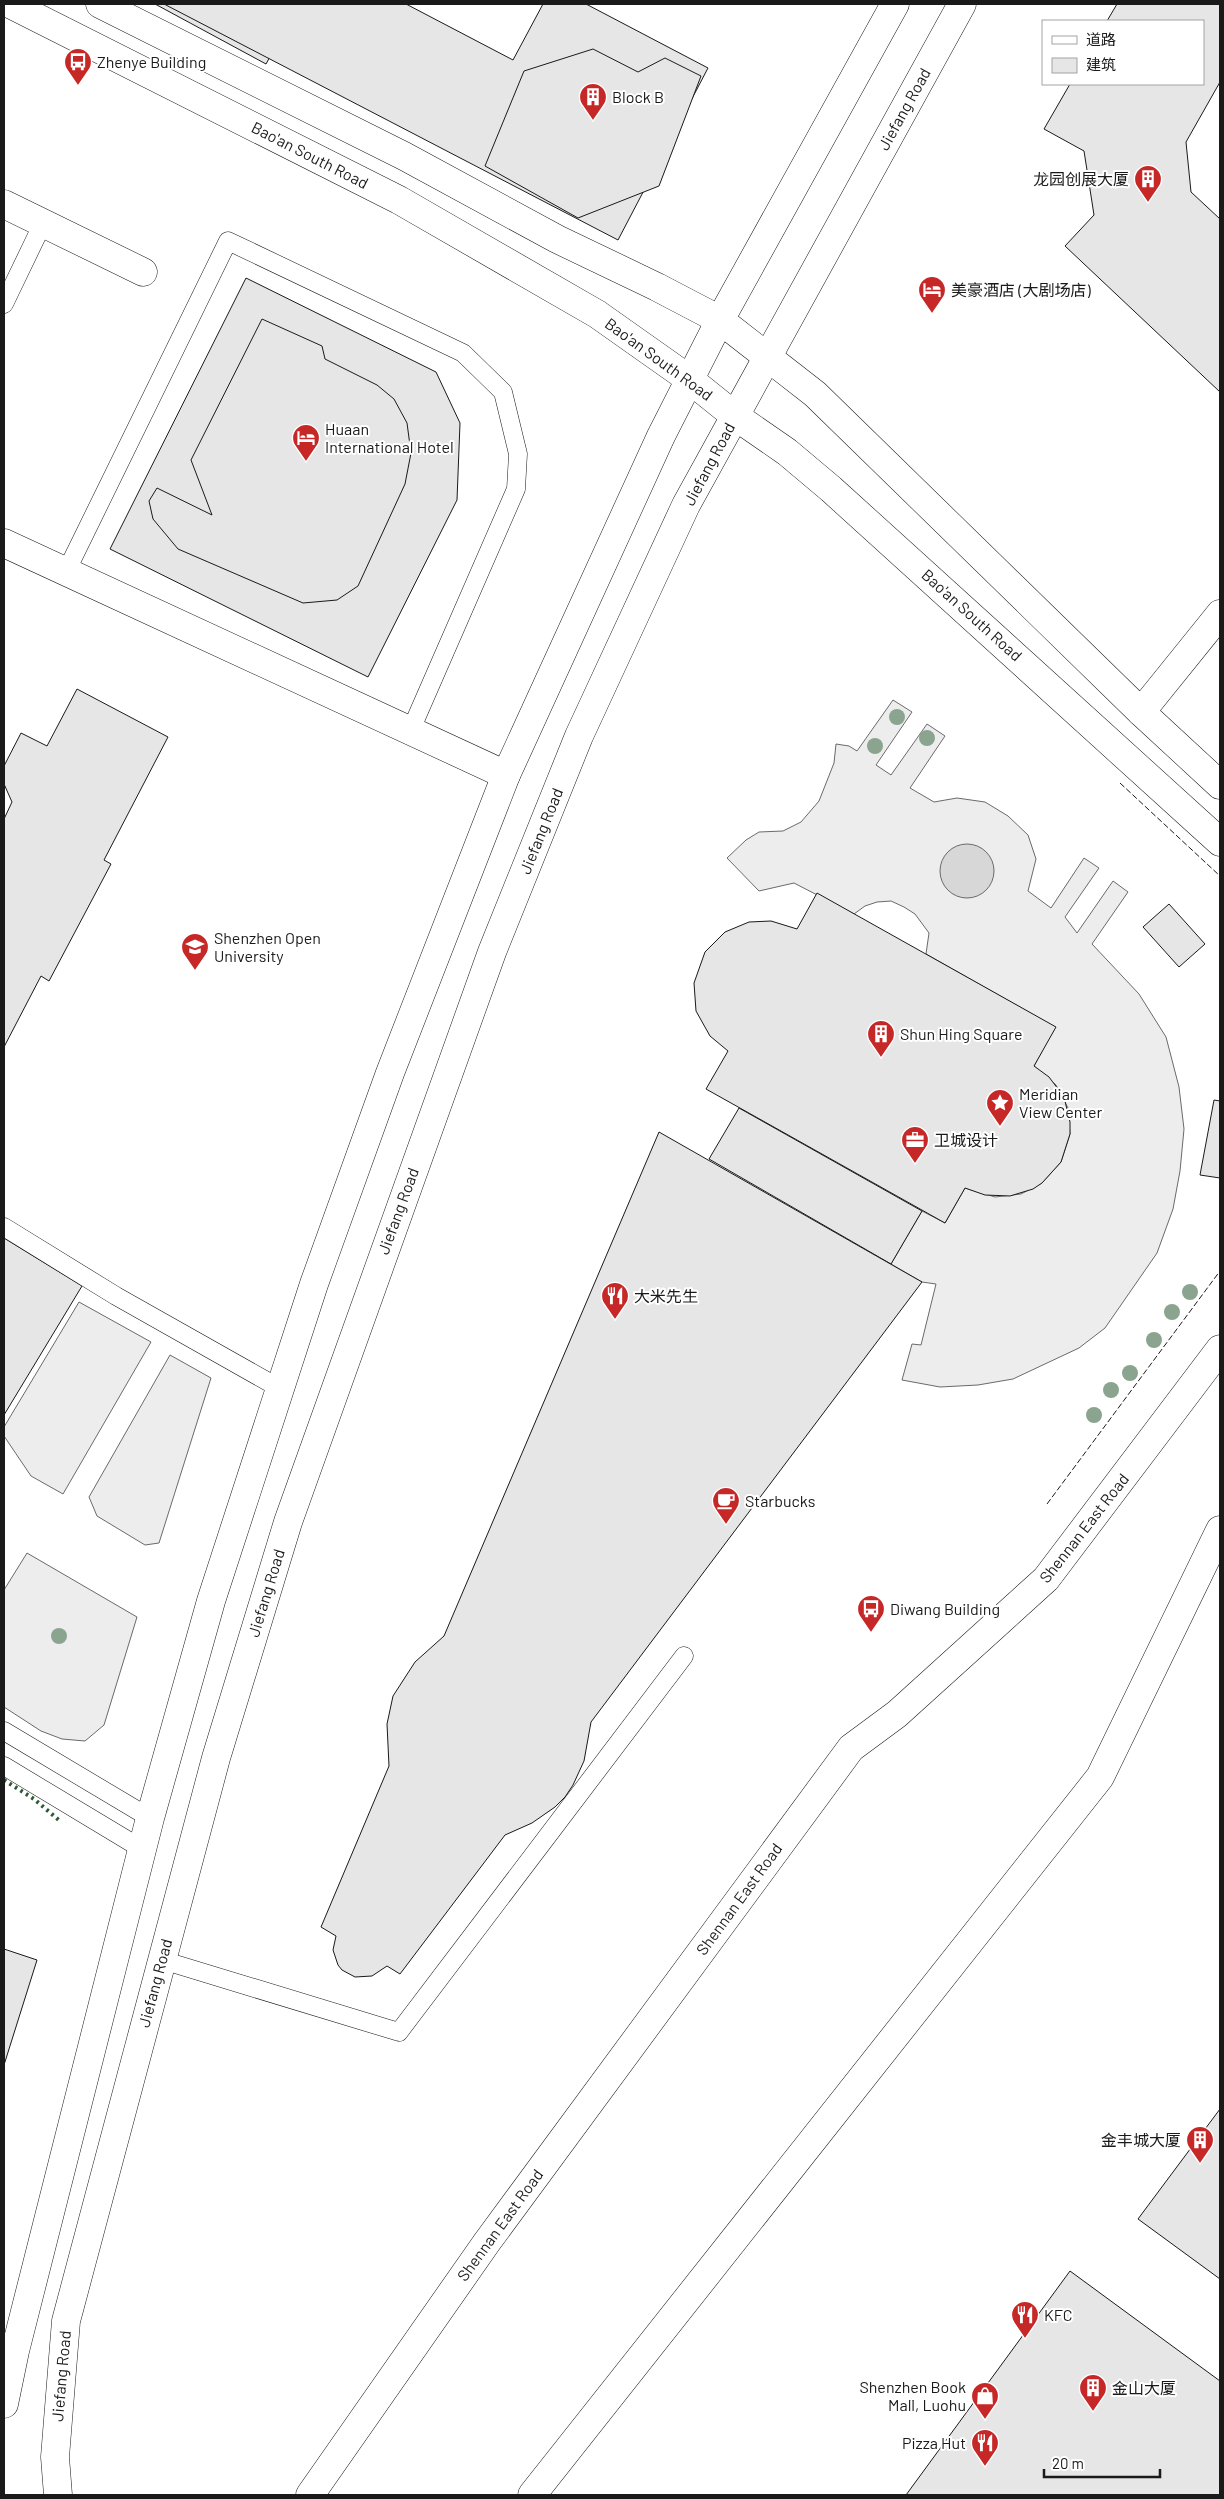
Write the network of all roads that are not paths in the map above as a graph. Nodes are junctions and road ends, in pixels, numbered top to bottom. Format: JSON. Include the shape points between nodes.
{"nodes":[{"id":1,"x":10,"y":4,"type":"edge"},
{"id":2,"x":100,"y":4,"type":"edge"},
{"id":3,"x":895,"y":4,"type":"edge"},
{"id":4,"x":962,"y":4,"type":"edge"},
{"id":5,"x":4,"y":204,"type":"edge"},
{"id":6,"x":43,"y":223,"type":"junction"},
{"id":7,"x":143,"y":272,"type":"dead end"},
{"id":8,"x":4,"y":304,"type":"edge"},
{"id":9,"x":720,"y":320,"type":"junction"},
{"id":10,"x":768,"y":357,"type":"junction"},
{"id":11,"x":689,"y":379,"type":"junction"},
{"id":12,"x":735,"y":416,"type":"junction"},
{"id":13,"x":4,"y":543,"type":"edge"},
{"id":14,"x":66,"y":572,"type":"junction"},
{"id":15,"x":1220,"y":614,"type":"edge"},
{"id":16,"x":1141,"y":712,"type":"junction"},
{"id":17,"x":410,"y":732,"type":"junction"},
{"id":18,"x":506,"y":775,"type":"junction"},
{"id":19,"x":1220,"y":785,"type":"edge"},
{"id":20,"x":1220,"y":842,"type":"edge"},
{"id":21,"x":4,"y":1227,"type":"edge"},
{"id":22,"x":1220,"y":1348,"type":"edge"},
{"id":23,"x":279,"y":1388,"type":"junction"},
{"id":24,"x":1220,"y":1530,"type":"edge"},
{"id":25,"x":684,"y":1656,"type":"dead end"},
{"id":26,"x":4,"y":1731,"type":"edge"},
{"id":27,"x":4,"y":1766,"type":"edge"},
{"id":28,"x":150,"y":1818,"type":"junction"},
{"id":29,"x":142,"y":1849,"type":"junction"},
{"id":30,"x":162,"y":1960,"type":"junction"},
{"id":31,"x":10,"y":2349,"type":"edge"},
{"id":32,"x":4,"y":2404,"type":"edge"},
{"id":33,"x":58,"y":2495,"type":"edge"},
{"id":34,"x":310,"y":2495,"type":"edge"},
{"id":35,"x":532,"y":2495,"type":"edge"}],
"edges":[{"from":1,"to":11,"type":"street","name":"Bao'an South Road","via":[[399,200],[596,314]]},
{"from":2,"to":9,"type":"street","via":[[404,156],[557,239]]},
{"from":3,"to":9,"type":"street"},
{"from":4,"to":10,"type":"street","name":"Jiefang Road"},
{"from":5,"to":6,"type":"street"},
{"from":6,"to":7,"type":"street"},
{"from":6,"to":8,"type":"lane"},
{"from":9,"to":10,"type":"street"},
{"from":9,"to":11,"type":"street"},
{"from":10,"to":12,"type":"street","name":"Jiefang Road"},
{"from":10,"to":16,"type":"street","via":[[815,394]]},
{"from":11,"to":12,"type":"street","name":"Bao'an South Road"},
{"from":11,"to":18,"type":"street"},
{"from":12,"to":20,"type":"street","name":"Bao'an South Road","via":[[787,452],[831,489]]},
{"from":12,"to":30,"type":"street","name":"Jiefang Road","via":[[686,506],[579,736],[492,952],[288,1522],[216,1758]]},
{"from":13,"to":14,"type":"street"},
{"from":14,"to":17,"type":"street"},
{"from":14,"to":17,"type":"lane","via":[[228,241],[463,353],[502,392],[518,454],[516,489]]},
{"from":15,"to":16,"type":"street"},
{"from":16,"to":19,"type":"street"},
{"from":17,"to":18,"type":"street"},
{"from":18,"to":23,"type":"street","via":[[390,1073]]},
{"from":21,"to":23,"type":"lane","via":[[116,1296]]},
{"from":22,"to":34,"type":"street","name":"Shennan East Road","via":[[1046,1579],[897,1714],[851,1748],[487,2242]]},
{"from":23,"to":28,"type":"street","via":[[211,1601]]},
{"from":24,"to":35,"type":"street","via":[[1100,1777]]},
{"from":25,"to":30,"type":"lane","via":[[399,2032]]},
{"from":26,"to":28,"type":"lane"},
{"from":27,"to":29,"type":"lane"},
{"from":28,"to":29,"type":"street"},
{"from":29,"to":31,"type":"street"},
{"from":30,"to":33,"type":"street","name":"Jiefang Road","via":[[66,2321],[55,2457]]},
{"from":31,"to":32,"type":"street"}]}
